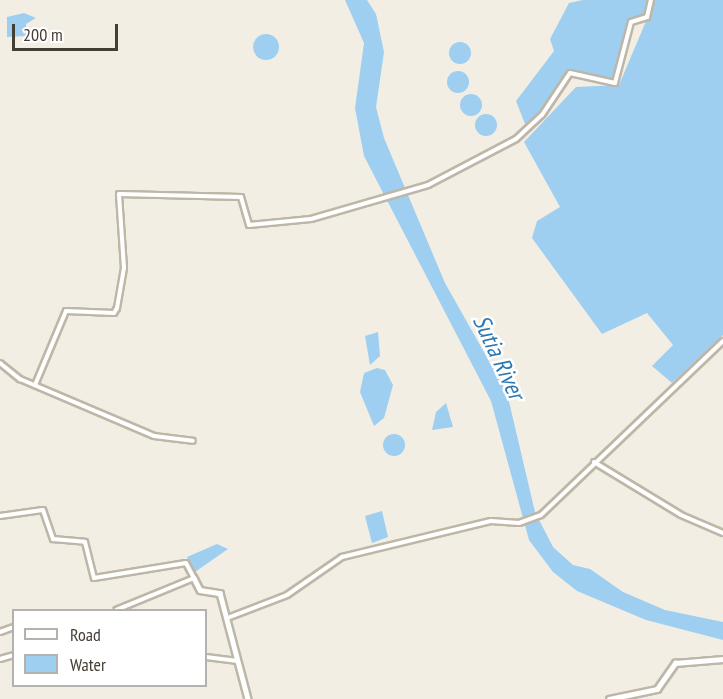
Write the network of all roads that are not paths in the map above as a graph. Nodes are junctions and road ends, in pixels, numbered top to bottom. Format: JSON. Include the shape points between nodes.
{"nodes":[{"id":1,"x":651,"y":0,"type":"edge"},
{"id":2,"x":723,"y":341,"type":"edge"},
{"id":3,"x":0,"y":363,"type":"edge"},
{"id":4,"x":35,"y":385,"type":"junction"},
{"id":5,"x":193,"y":441,"type":"dead end"},
{"id":6,"x":594,"y":462,"type":"junction"},
{"id":7,"x":0,"y":516,"type":"edge"},
{"id":8,"x":723,"y":533,"type":"edge"},
{"id":9,"x":194,"y":578,"type":"junction"},
{"id":10,"x":118,"y":609,"type":"edge"},
{"id":11,"x":230,"y":617,"type":"junction"},
{"id":12,"x":207,"y":657,"type":"edge"},
{"id":13,"x":723,"y":659,"type":"edge"},
{"id":14,"x":239,"y":661,"type":"junction"},
{"id":15,"x":248,"y":699,"type":"edge"},
{"id":16,"x":609,"y":699,"type":"edge"}],
"edges":[{"from":1,"to":4,"type":"street","via":[[648,17],[631,22],[615,84],[570,73],[542,115],[516,140],[428,185],[295,222],[249,225],[241,197],[122,193],[124,268],[117,308],[114,313],[66,311]]},
{"from":2,"to":6,"type":"street"},
{"from":3,"to":4,"type":"street"},
{"from":4,"to":5,"type":"street","via":[[154,436]]},
{"from":6,"to":8,"type":"street","via":[[681,515]]},
{"from":6,"to":11,"type":"street","via":[[541,515],[519,523],[490,521],[342,557],[288,595]]},
{"from":7,"to":9,"type":"street","via":[[43,510],[53,539],[85,542],[94,578],[186,563]]},
{"from":9,"to":10,"type":"street"},
{"from":9,"to":11,"type":"street","via":[[200,590],[220,593]]},
{"from":11,"to":14,"type":"street"},
{"from":12,"to":14,"type":"street"},
{"from":13,"to":16,"type":"street","via":[[675,663],[657,689]]},
{"from":14,"to":15,"type":"street"}]}
